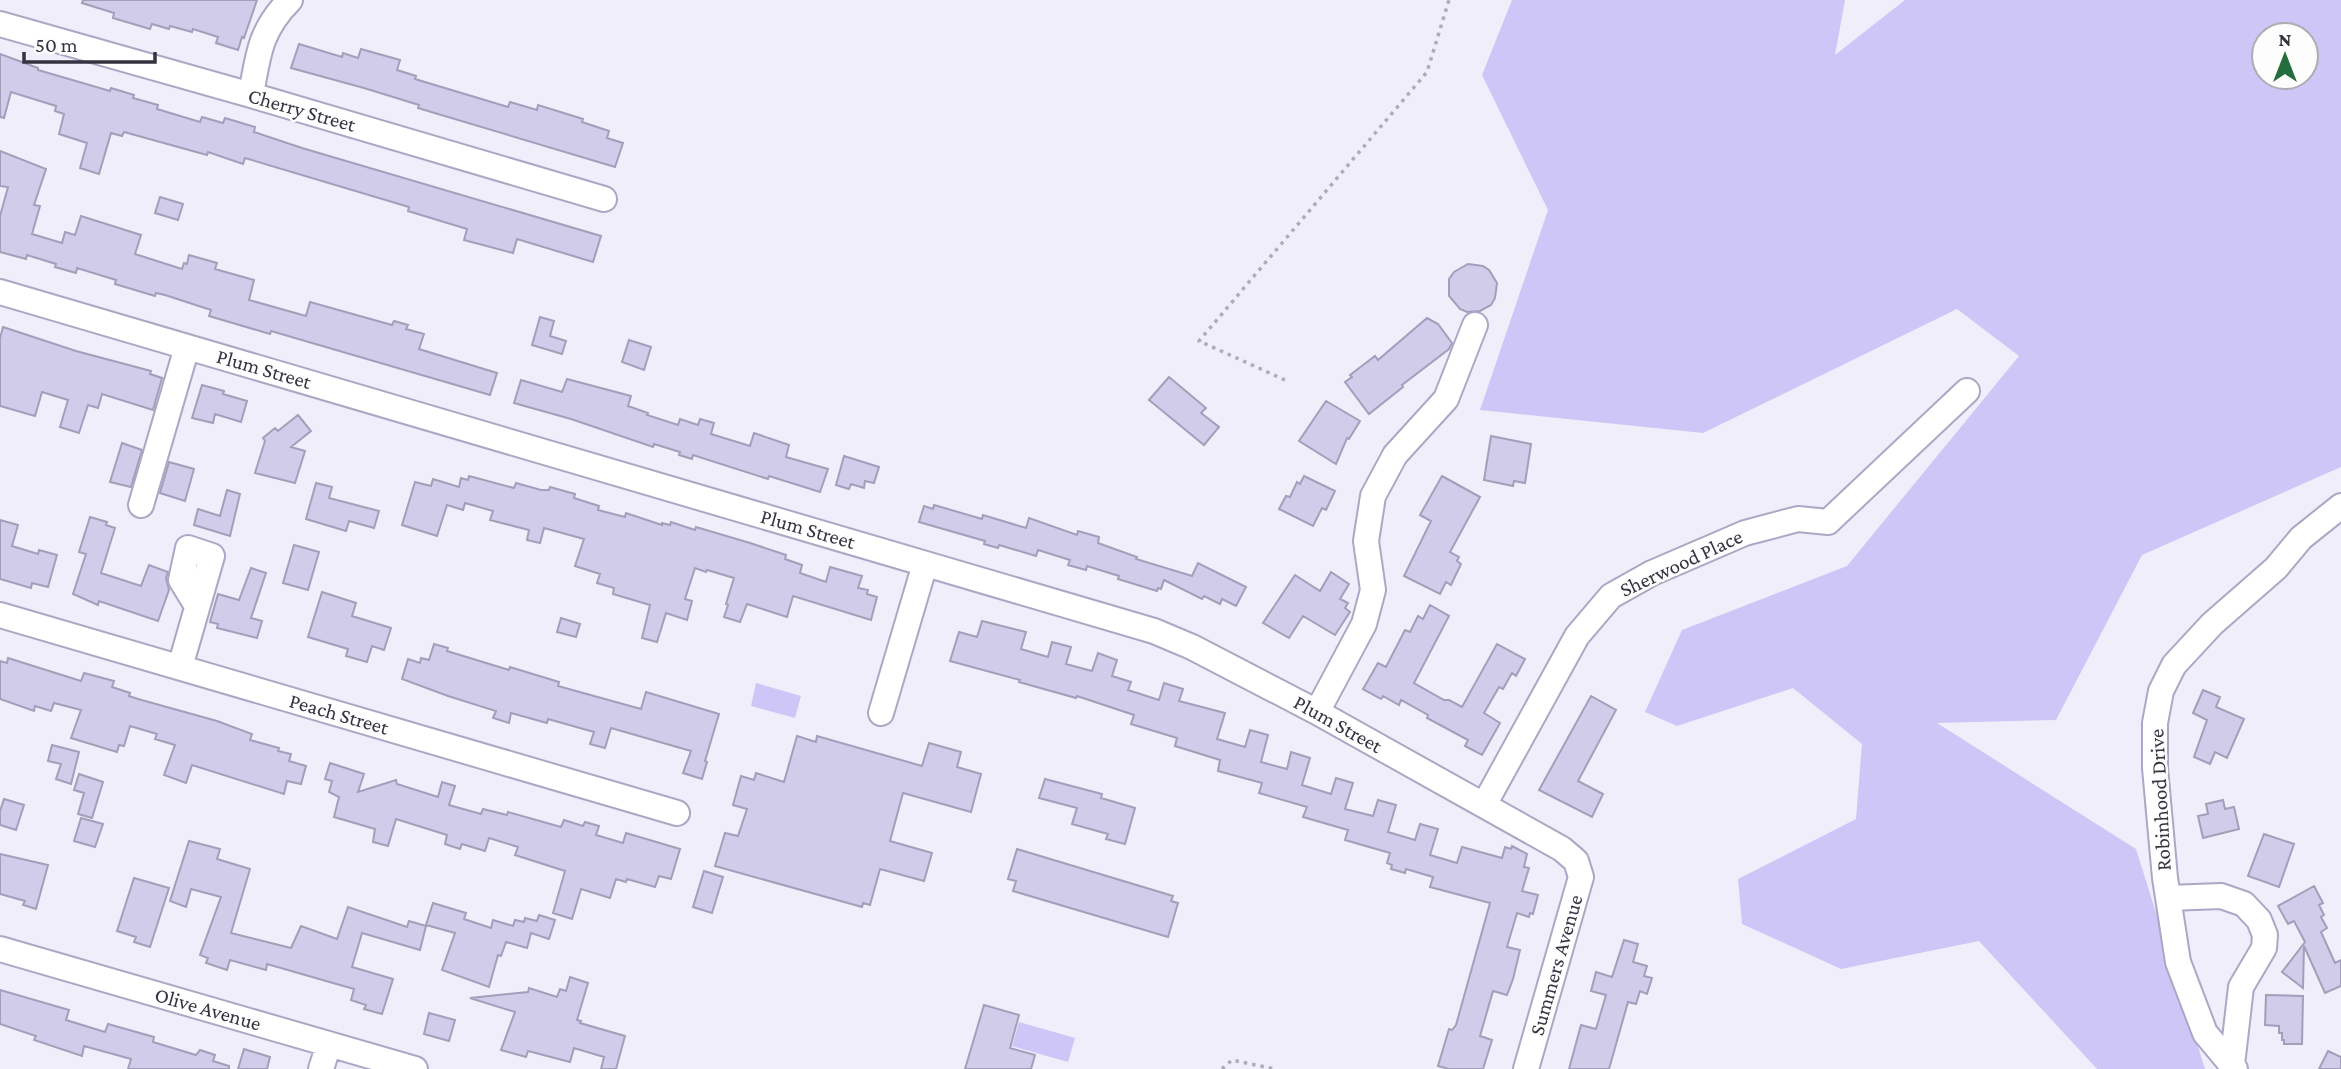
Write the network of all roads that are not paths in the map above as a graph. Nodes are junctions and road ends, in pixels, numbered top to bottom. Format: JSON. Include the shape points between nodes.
{"nodes":[{"id":1,"x":290,"y":0,"type":"edge"},
{"id":2,"x":0,"y":24,"type":"edge"},
{"id":3,"x":251,"y":94,"type":"junction"},
{"id":4,"x":604,"y":199,"type":"dead end"},
{"id":5,"x":0,"y":292,"type":"edge"},
{"id":6,"x":1475,"y":324,"type":"dead end"},
{"id":7,"x":187,"y":347,"type":"junction"},
{"id":8,"x":1967,"y":391,"type":"dead end"},
{"id":9,"x":141,"y":505,"type":"dead end"},
{"id":10,"x":2341,"y":506,"type":"edge"},
{"id":11,"x":925,"y":564,"type":"junction"},
{"id":12,"x":197,"y":606,"type":"dead end"},
{"id":13,"x":0,"y":615,"type":"edge"},
{"id":14,"x":180,"y":667,"type":"junction"},
{"id":15,"x":1317,"y":712,"type":"junction"},
{"id":16,"x":881,"y":713,"type":"dead end"},
{"id":17,"x":1484,"y":805,"type":"junction"},
{"id":18,"x":677,"y":813,"type":"dead end"},
{"id":19,"x":1576,"y":861,"type":"joint"},
{"id":20,"x":2168,"y":898,"type":"junction"},
{"id":21,"x":0,"y":949,"type":"edge"},
{"id":22,"x":329,"y":1044,"type":"junction"},
{"id":23,"x":2233,"y":1067,"type":"edge"},
{"id":24,"x":321,"y":1069,"type":"edge"},
{"id":25,"x":415,"y":1069,"type":"edge"},
{"id":26,"x":1526,"y":1069,"type":"edge"}],
"edges":[{"from":1,"to":3,"type":"street","via":[[260,43]]},
{"from":2,"to":3,"type":"street","name":"Cherry Street"},
{"from":3,"to":4,"type":"street","name":"Cherry Street"},
{"from":5,"to":7,"type":"street","name":"Plum Street"},
{"from":6,"to":15,"type":"street","via":[[1446,398],[1395,455],[1373,496],[1366,541],[1373,590],[1364,624]]},
{"from":7,"to":9,"type":"street"},
{"from":7,"to":11,"type":"street","name":"Plum Street"},
{"from":8,"to":17,"type":"street","name":"Sherwood Place","via":[[1828,522],[1798,519],[1745,533],[1611,596],[1577,636]]},
{"from":10,"to":20,"type":"street","name":"Robinhood Drive","via":[[2211,624],[2174,665],[2161,691],[2155,768]]},
{"from":11,"to":15,"type":"street","name":"Plum Street","via":[[1154,631]]},
{"from":11,"to":16,"type":"street"},
{"from":12,"to":14,"type":"street"},
{"from":13,"to":14,"type":"street","name":"Peach Street"},
{"from":14,"to":18,"type":"street","name":"Peach Street"},
{"from":15,"to":17,"type":"street","name":"Plum Street"},
{"from":17,"to":19,"type":"street","name":"Plum Street"},
{"from":19,"to":26,"type":"street","name":"Summers Avenue","via":[[1581,877]]},
{"from":20,"to":23,"type":"street","name":"Robinhood Drive","via":[[2178,962],[2205,1033]]},
{"from":20,"to":23,"type":"street","via":[[2221,895],[2244,904],[2265,935],[2264,948],[2241,987]]},
{"from":21,"to":22,"type":"street","name":"Olive Avenue"},
{"from":22,"to":24,"type":"street"},
{"from":22,"to":25,"type":"street","name":"Olive Avenue"}]}
